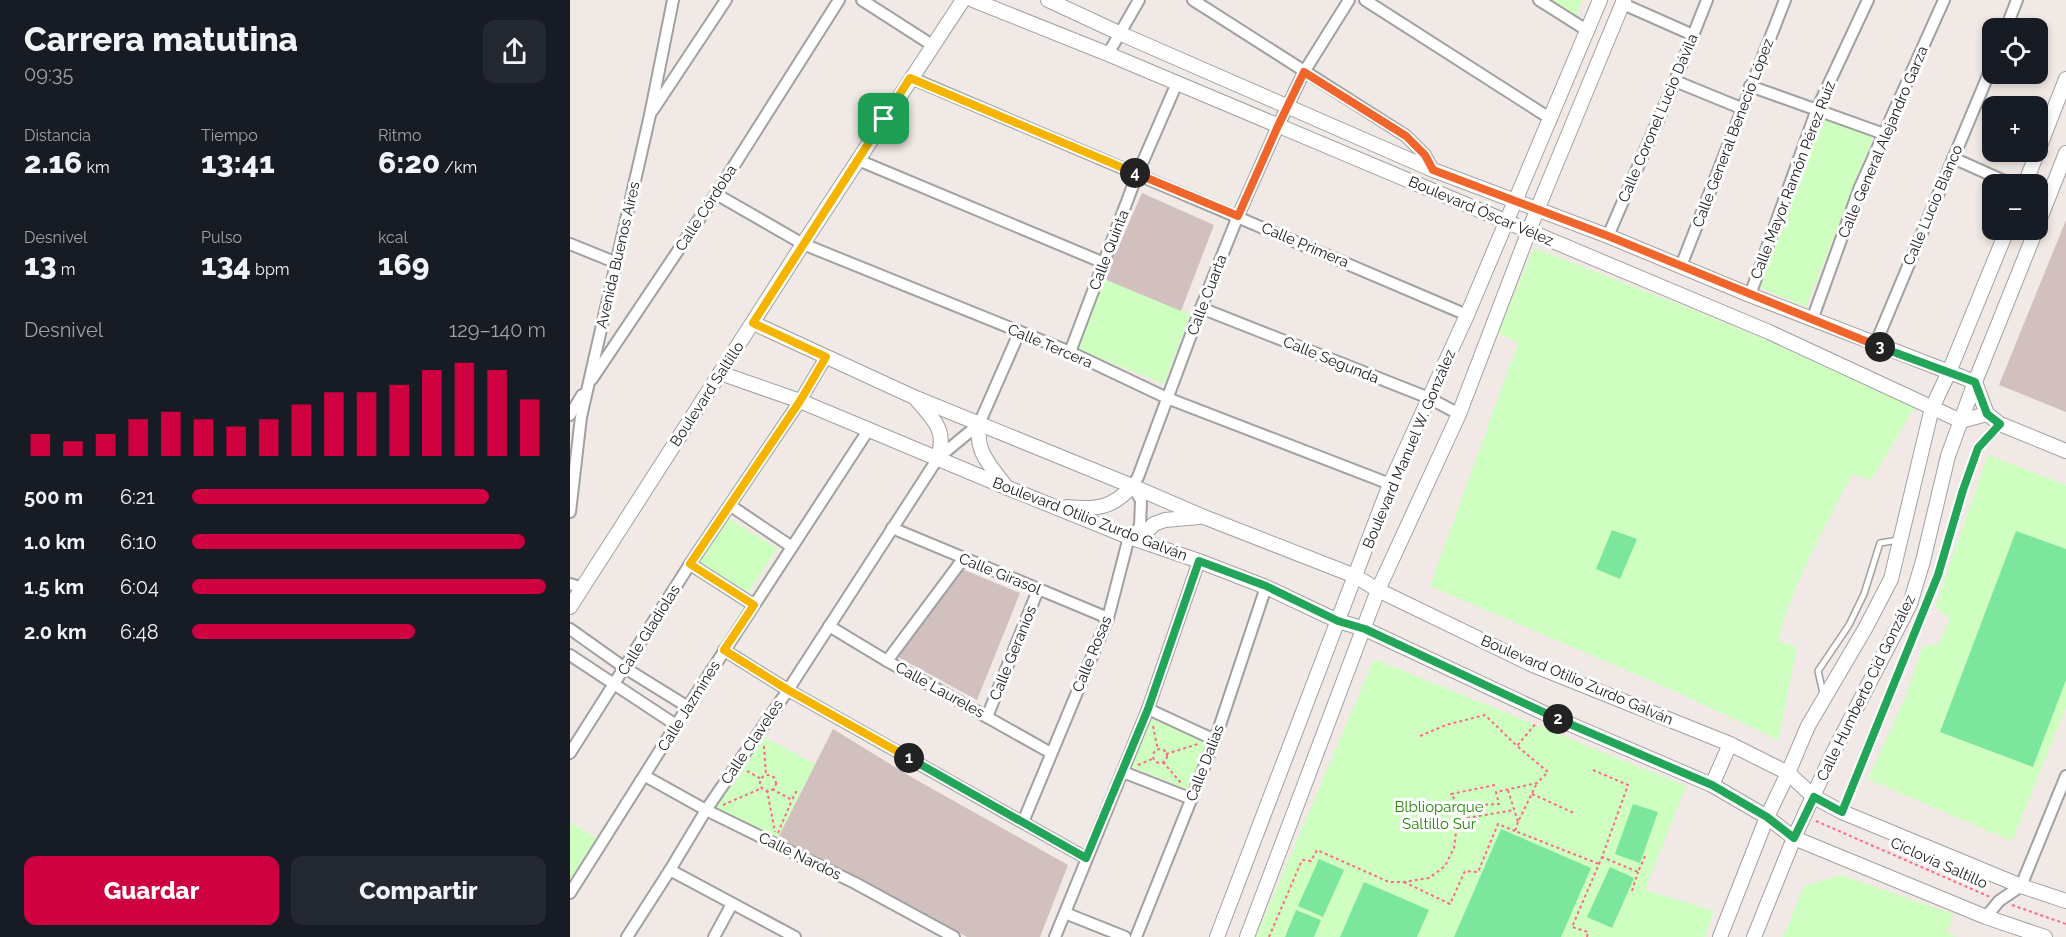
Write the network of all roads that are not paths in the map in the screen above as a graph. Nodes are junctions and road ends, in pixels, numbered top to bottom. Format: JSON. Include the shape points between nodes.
{"nodes":[{"id":1,"x":673,"y":0,"type":"edge"},
{"id":2,"x":726,"y":0,"type":"edge"},
{"id":3,"x":839,"y":0,"type":"edge"},
{"id":4,"x":862,"y":0,"type":"edge"},
{"id":5,"x":963,"y":0,"type":"edge"},
{"id":6,"x":973,"y":0,"type":"edge"},
{"id":7,"x":1047,"y":0,"type":"edge"},
{"id":8,"x":1139,"y":0,"type":"edge"},
{"id":9,"x":1193,"y":0,"type":"edge"},
{"id":10,"x":1349,"y":0,"type":"edge"},
{"id":11,"x":1365,"y":0,"type":"edge"},
{"id":12,"x":1539,"y":0,"type":"edge"},
{"id":13,"x":1600,"y":0,"type":"edge"},
{"id":14,"x":1707,"y":0,"type":"edge"},
{"id":15,"x":1785,"y":0,"type":"edge"},
{"id":16,"x":1868,"y":0,"type":"edge"},
{"id":17,"x":1944,"y":0,"type":"edge"},
{"id":18,"x":2017,"y":0,"type":"edge"},
{"id":19,"x":1623,"y":2,"type":"edge"},
{"id":20,"x":2010,"y":18,"type":"edge"},
{"id":21,"x":1588,"y":31,"type":"junction"},
{"id":22,"x":1119,"y":33,"type":"junction"},
{"id":23,"x":1693,"y":35,"type":"junction"},
{"id":24,"x":932,"y":45,"type":"junction"},
{"id":25,"x":1108,"y":54,"type":"junction"},
{"id":26,"x":1304,"y":72,"type":"junction"},
{"id":27,"x":910,"y":78,"type":"junction"},
{"id":28,"x":2066,"y":79,"type":"edge"},
{"id":29,"x":1675,"y":81,"type":"junction"},
{"id":30,"x":1177,"y":83,"type":"junction"},
{"id":31,"x":1984,"y":84,"type":"edge"},
{"id":32,"x":1750,"y":86,"type":"junction"},
{"id":33,"x":1288,"y":105,"type":"junction"},
{"id":34,"x":1742,"y":108,"type":"junction"},
{"id":35,"x":1817,"y":109,"type":"junction"},
{"id":36,"x":650,"y":115,"type":"junction"},
{"id":37,"x":1551,"y":119,"type":"junction"},
{"id":38,"x":1278,"y":126,"type":"junction"},
{"id":39,"x":1884,"y":134,"type":"junction"},
{"id":40,"x":2066,"y":153,"type":"edge"},
{"id":41,"x":1953,"y":158,"type":"junction"},
{"id":42,"x":858,"y":160,"type":"junction"},
{"id":43,"x":2063,"y":169,"type":"edge"},
{"id":44,"x":1433,"y":170,"type":"junction"},
{"id":45,"x":1989,"y":174,"type":"edge"},
{"id":46,"x":2029,"y":174,"type":"edge"},
{"id":47,"x":1137,"y":175,"type":"junction"},
{"id":48,"x":716,"y":194,"type":"junction"},
{"id":49,"x":1514,"y":201,"type":"junction"},
{"id":50,"x":2048,"y":202,"type":"edge"},
{"id":51,"x":1537,"y":210,"type":"junction"},
{"id":52,"x":1238,"y":216,"type":"junction"},
{"id":53,"x":1505,"y":222,"type":"junction"},
{"id":54,"x":1528,"y":231,"type":"junction"},
{"id":55,"x":1608,"y":236,"type":"junction"},
{"id":56,"x":2003,"y":240,"type":"edge"},
{"id":57,"x":2031,"y":240,"type":"edge"},
{"id":58,"x":570,"y":244,"type":"edge"},
{"id":59,"x":803,"y":244,"type":"junction"},
{"id":60,"x":616,"y":263,"type":"junction"},
{"id":61,"x":1104,"y":263,"type":"junction"},
{"id":62,"x":1681,"y":266,"type":"junction"},
{"id":63,"x":1750,"y":295,"type":"junction"},
{"id":64,"x":1781,"y":307,"type":"junction"},
{"id":65,"x":1202,"y":308,"type":"junction"},
{"id":66,"x":1467,"y":315,"type":"junction"},
{"id":67,"x":1812,"y":320,"type":"junction"},
{"id":68,"x":753,"y":323,"type":"junction"},
{"id":69,"x":1769,"y":332,"type":"junction"},
{"id":70,"x":1019,"y":333,"type":"junction"},
{"id":71,"x":1875,"y":345,"type":"junction"},
{"id":72,"x":1070,"y":352,"type":"junction"},
{"id":73,"x":826,"y":357,"type":"junction"},
{"id":74,"x":1949,"y":372,"type":"junction"},
{"id":75,"x":720,"y":374,"type":"junction"},
{"id":76,"x":1975,"y":382,"type":"junction"},
{"id":77,"x":588,"y":386,"type":"junction"},
{"id":78,"x":916,"y":398,"type":"junction"},
{"id":79,"x":1167,"y":398,"type":"junction"},
{"id":80,"x":1429,"y":398,"type":"junction"},
{"id":81,"x":800,"y":401,"type":"junction"},
{"id":82,"x":1932,"y":408,"type":"junction"},
{"id":83,"x":1459,"y":414,"type":"junction"},
{"id":84,"x":1987,"y":414,"type":"junction"},
{"id":85,"x":570,"y":415,"type":"edge"},
{"id":86,"x":1961,"y":421,"type":"junction"},
{"id":87,"x":979,"y":424,"type":"junction"},
{"id":88,"x":2000,"y":424,"type":"junction"},
{"id":89,"x":869,"y":429,"type":"junction"},
{"id":90,"x":2066,"y":451,"type":"edge"},
{"id":91,"x":938,"y":458,"type":"junction"},
{"id":92,"x":1390,"y":484,"type":"junction"},
{"id":93,"x":1132,"y":486,"type":"junction"},
{"id":94,"x":1008,"y":488,"type":"junction"},
{"id":95,"x":1053,"y":505,"type":"junction"},
{"id":96,"x":731,"y":506,"type":"junction"},
{"id":97,"x":570,"y":512,"type":"edge"},
{"id":98,"x":1204,"y":517,"type":"junction"},
{"id":99,"x":892,"y":528,"type":"junction"},
{"id":100,"x":1129,"y":537,"type":"junction"},
{"id":101,"x":1900,"y":540,"type":"junction"},
{"id":102,"x":792,"y":547,"type":"junction"},
{"id":103,"x":963,"y":559,"type":"junction"},
{"id":104,"x":1199,"y":561,"type":"junction"},
{"id":105,"x":690,"y":564,"type":"junction"},
{"id":106,"x":1355,"y":576,"type":"junction"},
{"id":107,"x":576,"y":586,"type":"edge"},
{"id":108,"x":1266,"y":586,"type":"junction"},
{"id":109,"x":1038,"y":590,"type":"junction"},
{"id":110,"x":1378,"y":590,"type":"junction"},
{"id":111,"x":754,"y":605,"type":"junction"},
{"id":112,"x":570,"y":608,"type":"edge"},
{"id":113,"x":1108,"y":618,"type":"junction"},
{"id":114,"x":1338,"y":621,"type":"junction"},
{"id":115,"x":829,"y":626,"type":"junction"},
{"id":116,"x":570,"y":629,"type":"edge"},
{"id":117,"x":1365,"y":629,"type":"junction"},
{"id":118,"x":724,"y":650,"type":"junction"},
{"id":119,"x":570,"y":655,"type":"edge"},
{"id":120,"x":887,"y":662,"type":"junction"},
{"id":121,"x":625,"y":668,"type":"junction"},
{"id":122,"x":615,"y":684,"type":"junction"},
{"id":123,"x":788,"y":690,"type":"junction"},
{"id":124,"x":1825,"y":698,"type":"junction"},
{"id":125,"x":688,"y":707,"type":"junction"},
{"id":126,"x":1150,"y":714,"type":"junction"},
{"id":127,"x":987,"y":717,"type":"junction"},
{"id":128,"x":676,"y":725,"type":"junction"},
{"id":129,"x":1211,"y":741,"type":"junction"},
{"id":130,"x":1730,"y":744,"type":"junction"},
{"id":131,"x":570,"y":753,"type":"edge"},
{"id":132,"x":1051,"y":753,"type":"junction"},
{"id":133,"x":1128,"y":769,"type":"junction"},
{"id":134,"x":1788,"y":773,"type":"junction"},
{"id":135,"x":645,"y":776,"type":"junction"},
{"id":136,"x":2066,"y":776,"type":"edge"},
{"id":137,"x":1712,"y":785,"type":"junction"},
{"id":138,"x":1189,"y":794,"type":"junction"},
{"id":139,"x":1814,"y":797,"type":"junction"},
{"id":140,"x":2055,"y":807,"type":"junction"},
{"id":141,"x":706,"y":810,"type":"junction"},
{"id":142,"x":2066,"y":811,"type":"edge"},
{"id":143,"x":1842,"y":812,"type":"junction"},
{"id":144,"x":1767,"y":817,"type":"junction"},
{"id":145,"x":1023,"y":822,"type":"junction"},
{"id":146,"x":1794,"y":838,"type":"junction"},
{"id":147,"x":1086,"y":858,"type":"junction"},
{"id":148,"x":670,"y":870,"type":"junction"},
{"id":149,"x":2021,"y":886,"type":"junction"},
{"id":150,"x":570,"y":893,"type":"edge"},
{"id":151,"x":2066,"y":901,"type":"edge"},
{"id":152,"x":732,"y":904,"type":"junction"},
{"id":153,"x":1065,"y":913,"type":"junction"},
{"id":154,"x":1986,"y":918,"type":"junction"},
{"id":155,"x":627,"y":937,"type":"edge"},
{"id":156,"x":714,"y":937,"type":"edge"},
{"id":157,"x":795,"y":937,"type":"edge"},
{"id":158,"x":954,"y":937,"type":"edge"},
{"id":159,"x":1055,"y":937,"type":"edge"},
{"id":160,"x":1125,"y":937,"type":"edge"},
{"id":161,"x":1136,"y":937,"type":"edge"},
{"id":162,"x":1216,"y":937,"type":"edge"},
{"id":163,"x":1247,"y":937,"type":"edge"},
{"id":164,"x":1720,"y":937,"type":"edge"},
{"id":165,"x":1754,"y":937,"type":"edge"},
{"id":166,"x":2045,"y":937,"type":"edge"}],
"edges":[{"from":1,"to":36,"type":"street","name":"Avenida Buenos Aires"},
{"from":2,"to":36,"type":"street"},
{"from":3,"to":48,"type":"street","name":"Calle Córdoba"},
{"from":4,"to":24,"type":"street"},
{"from":5,"to":24,"type":"street","name":"Boulevard Saltillo"},
{"from":6,"to":25,"type":"street","name":"Boulevard Óscar Vélez"},
{"from":7,"to":22,"type":"street","name":"Boulevard Óscar Vélez"},
{"from":8,"to":22,"type":"street"},
{"from":9,"to":26,"type":"street"},
{"from":10,"to":26,"type":"street","name":"Calle Cuarta"},
{"from":11,"to":37,"type":"street"},
{"from":12,"to":21,"type":"street"},
{"from":13,"to":21,"type":"street","name":"Boulevard Manuel W. González"},
{"from":14,"to":23,"type":"street","name":"Calle Coronel Lucio Dávila"},
{"from":15,"to":32,"type":"street","name":"Calle General Benecio López"},
{"from":16,"to":35,"type":"street","name":"Calle Mayor Ramón Pérez Ruiz"},
{"from":17,"to":39,"type":"street","name":"Calle General Alejandro Garza"},
{"from":18,"to":20,"type":"street"},
{"from":19,"to":23,"type":"street"},
{"from":19,"to":51,"type":"street","name":"Boulevard Manuel W. González"},
{"from":21,"to":37,"type":"street","name":"Boulevard Manuel W. González"},
{"from":22,"to":25,"type":"street"},
{"from":22,"to":33,"type":"street","name":"Boulevard Óscar Vélez"},
{"from":23,"to":29,"type":"street","name":"Calle Coronel Lucio Dávila"},
{"from":24,"to":27,"type":"street","name":"Boulevard Saltillo"},
{"from":25,"to":30,"type":"street","name":"Boulevard Óscar Vélez"},
{"from":26,"to":33,"type":"street","name":"Calle Cuarta"},
{"from":26,"to":44,"type":"street","via":[[1406,136],[1425,155]]},
{"from":27,"to":42,"type":"street","name":"Boulevard Saltillo"},
{"from":27,"to":47,"type":"street","name":"Calle Primera"},
{"from":28,"to":46,"type":"street"},
{"from":29,"to":34,"type":"street"},
{"from":29,"to":55,"type":"street","name":"Calle Coronel Lucio Dávila"},
{"from":30,"to":38,"type":"street","name":"Boulevard Óscar Vélez"},
{"from":30,"to":47,"type":"street","name":"Calle Quinta"},
{"from":31,"to":41,"type":"street","name":"Calle Lucio Blanco"},
{"from":32,"to":34,"type":"street","name":"Calle General Benecio López"},
{"from":32,"to":35,"type":"street"},
{"from":33,"to":38,"type":"street","name":"Calle Cuarta"},
{"from":33,"to":44,"type":"street","name":"Boulevard Óscar Vélez"},
{"from":34,"to":62,"type":"street","name":"Calle General Benecio López"},
{"from":35,"to":39,"type":"street"},
{"from":35,"to":63,"type":"street","name":"Calle Mayor Ramón Pérez Ruiz"},
{"from":36,"to":60,"type":"street","name":"Avenida Buenos Aires"},
{"from":37,"to":49,"type":"street","name":"Boulevard Manuel W. González"},
{"from":38,"to":52,"type":"street","name":"Calle Cuarta"},
{"from":38,"to":53,"type":"street","name":"Boulevard Óscar Vélez"},
{"from":39,"to":67,"type":"street","name":"Calle General Alejandro Garza","via":[[1860,187]]},
{"from":40,"to":43,"type":"street","name":"Calle Humberto Cid González"},
{"from":41,"to":45,"type":"street"},
{"from":41,"to":71,"type":"street","name":"Calle Lucio Blanco"},
{"from":42,"to":59,"type":"street","name":"Boulevard Saltillo"},
{"from":42,"to":61,"type":"street"},
{"from":43,"to":50,"type":"street","name":"Calle Humberto Cid González"},
{"from":44,"to":49,"type":"street","name":"Boulevard Óscar Vélez"},
{"from":47,"to":52,"type":"street","name":"Calle Primera"},
{"from":47,"to":61,"type":"street","name":"Calle Quinta"},
{"from":48,"to":59,"type":"street","name":"Calle Tercera"},
{"from":48,"to":77,"type":"street","name":"Calle Córdoba"},
{"from":49,"to":51,"type":"street","name":"Boulevard Óscar Vélez"},
{"from":49,"to":53,"type":"street","name":"Boulevard Manuel W. González"},
{"from":51,"to":54,"type":"street","name":"Boulevard Manuel W. González"},
{"from":51,"to":55,"type":"street","name":"Boulevard Óscar Vélez"},
{"from":52,"to":65,"type":"street","name":"Calle Cuarta"},
{"from":52,"to":66,"type":"street","name":"Calle Primera"},
{"from":53,"to":54,"type":"street","name":"Boulevard Óscar Vélez"},
{"from":53,"to":66,"type":"street","name":"Boulevard Manuel W. González"},
{"from":54,"to":69,"type":"street","name":"Boulevard Óscar Vélez"},
{"from":54,"to":83,"type":"street","name":"Boulevard Manuel W. González"},
{"from":55,"to":62,"type":"street","name":"Boulevard Óscar Vélez"},
{"from":56,"to":74,"type":"street","name":"Calle Humberto Cid González"},
{"from":57,"to":76,"type":"street","name":"Calle Humberto Cid González"},
{"from":58,"to":60,"type":"street"},
{"from":59,"to":68,"type":"street","name":"Boulevard Saltillo"},
{"from":59,"to":70,"type":"street","name":"Calle Tercera"},
{"from":60,"to":77,"type":"street","name":"Avenida Buenos Aires"},
{"from":61,"to":72,"type":"street","name":"Calle Quinta"},
{"from":62,"to":63,"type":"street","name":"Boulevard Óscar Vélez"},
{"from":63,"to":64,"type":"street","name":"Boulevard Óscar Vélez"},
{"from":64,"to":67,"type":"street","name":"Boulevard Óscar Vélez"},
{"from":64,"to":69,"type":"street"},
{"from":65,"to":79,"type":"street","name":"Calle Cuarta"},
{"from":65,"to":80,"type":"street","name":"Calle Segunda"},
{"from":66,"to":80,"type":"street","name":"Boulevard Manuel W. González"},
{"from":67,"to":71,"type":"street","name":"Boulevard Óscar Vélez"},
{"from":68,"to":73,"type":"street","name":"Boulevard Otilio Zurdo Galván"},
{"from":68,"to":75,"type":"street","name":"Boulevard Saltillo"},
{"from":69,"to":82,"type":"street","name":"Boulevard Óscar Vélez"},
{"from":70,"to":72,"type":"street","name":"Calle Tercera"},
{"from":70,"to":87,"type":"street"},
{"from":71,"to":74,"type":"street","name":"Boulevard Óscar Vélez"},
{"from":72,"to":79,"type":"street","name":"Calle Tercera"},
{"from":73,"to":78,"type":"street","name":"Boulevard Otilio Zurdo Galván"},
{"from":73,"to":81,"type":"street","name":"Calle Gladiolas"},
{"from":74,"to":76,"type":"street","name":"Boulevard Óscar Vélez"},
{"from":74,"to":82,"type":"street","name":"Calle Humberto Cid González"},
{"from":75,"to":81,"type":"street","name":"Boulevard Otilio Zurdo Galván"},
{"from":75,"to":107,"type":"street","name":"Boulevard Saltillo"},
{"from":76,"to":84,"type":"street"},
{"from":76,"to":86,"type":"street","name":"Calle Humberto Cid González"},
{"from":77,"to":85,"type":"street","name":"Calle Córdoba"},
{"from":77,"to":97,"type":"street","name":"Avenida Buenos Aires"},
{"from":78,"to":87,"type":"street","name":"Boulevard Otilio Zurdo Galván"},
{"from":78,"to":91,"type":"street","via":[[940,432]]},
{"from":79,"to":92,"type":"street","name":"Calle Tercera"},
{"from":79,"to":93,"type":"street","name":"Calle Cuarta"},
{"from":80,"to":83,"type":"street","name":"Calle Segunda"},
{"from":80,"to":92,"type":"street","name":"Boulevard Manuel W. González"},
{"from":81,"to":89,"type":"street","name":"Boulevard Otilio Zurdo Galván"},
{"from":81,"to":96,"type":"street","name":"Calle Gladiolas"},
{"from":82,"to":86,"type":"street","name":"Boulevard Óscar Vélez"},
{"from":82,"to":101,"type":"street","name":"Calle Humberto Cid González"},
{"from":83,"to":110,"type":"street","name":"Boulevard Manuel W. González"},
{"from":84,"to":86,"type":"street"},
{"from":84,"to":88,"type":"street"},
{"from":86,"to":139,"type":"street","name":"Calle Humberto Cid González","via":[[1948,456],[1910,604]]},
{"from":87,"to":91,"type":"street"},
{"from":87,"to":93,"type":"street","name":"Boulevard Otilio Zurdo Galván"},
{"from":87,"to":94,"type":"street","via":[[980,449]]},
{"from":88,"to":90,"type":"street"},
{"from":88,"to":143,"type":"lane","via":[[1978,448],[1938,575]]},
{"from":89,"to":91,"type":"street","name":"Boulevard Otilio Zurdo Galván"},
{"from":89,"to":102,"type":"street","name":"Calle Jazmines"},
{"from":91,"to":94,"type":"street","name":"Boulevard Otilio Zurdo Galván"},
{"from":91,"to":99,"type":"street","name":"Calle Claveles"},
{"from":92,"to":106,"type":"street","name":"Boulevard Manuel W. González"},
{"from":93,"to":95,"type":"street","via":[[1108,505]]},
{"from":93,"to":98,"type":"street","name":"Boulevard Otilio Zurdo Galván"},
{"from":93,"to":100,"type":"street","name":"Calle Rosas","via":[[1140,500],[1141,516],[1140,526]]},
{"from":94,"to":95,"type":"street","name":"Boulevard Otilio Zurdo Galván"},
{"from":95,"to":100,"type":"street","name":"Boulevard Otilio Zurdo Galván"},
{"from":96,"to":102,"type":"street"},
{"from":96,"to":105,"type":"street","name":"Calle Gladiolas"},
{"from":98,"to":100,"type":"street","via":[[1165,520]]},
{"from":98,"to":106,"type":"street","name":"Boulevard Otilio Zurdo Galván"},
{"from":99,"to":103,"type":"street","name":"Calle Girasol"},
{"from":99,"to":115,"type":"street","name":"Calle Claveles"},
{"from":100,"to":104,"type":"street","name":"Boulevard Otilio Zurdo Galván"},
{"from":100,"to":113,"type":"street","name":"Calle Rosas"},
{"from":101,"to":124,"type":"street","name":"Calle Humberto Cid González","via":[[1891,579]]},
{"from":101,"to":124,"type":"lane","via":[[1880,543],[1864,594],[1849,625],[1818,671]]},
{"from":102,"to":111,"type":"street","name":"Calle Jazmines"},
{"from":103,"to":109,"type":"street","name":"Calle Girasol"},
{"from":103,"to":120,"type":"street"},
{"from":104,"to":108,"type":"street","name":"Boulevard Otilio Zurdo Galván"},
{"from":104,"to":126,"type":"street"},
{"from":105,"to":111,"type":"street"},
{"from":105,"to":121,"type":"street","name":"Calle Gladiolas"},
{"from":106,"to":110,"type":"street","name":"Boulevard Otilio Zurdo Galván"},
{"from":106,"to":114,"type":"street","name":"Boulevard Manuel W. González"},
{"from":107,"to":112,"type":"street","name":"Boulevard Saltillo"},
{"from":108,"to":114,"type":"street","name":"Boulevard Otilio Zurdo Galván"},
{"from":108,"to":129,"type":"street","name":"Calle Dalias"},
{"from":109,"to":113,"type":"street","name":"Calle Girasol"},
{"from":109,"to":127,"type":"street","name":"Calle Geranios"},
{"from":110,"to":117,"type":"street","name":"Boulevard Manuel W. González"},
{"from":110,"to":130,"type":"street","name":"Boulevard Otilio Zurdo Galván","via":[[1533,665]]},
{"from":111,"to":118,"type":"street","name":"Calle Jazmines"},
{"from":113,"to":132,"type":"street","name":"Calle Rosas"},
{"from":114,"to":117,"type":"street","name":"Boulevard Otilio Zurdo Galván"},
{"from":114,"to":162,"type":"street","name":"Boulevard Manuel W. González"},
{"from":115,"to":120,"type":"street","name":"Calle Laureles"},
{"from":115,"to":123,"type":"street","name":"Calle Claveles"},
{"from":116,"to":121,"type":"street"},
{"from":117,"to":137,"type":"street","name":"Boulevard Otilio Zurdo Galván","via":[[1544,713]]},
{"from":117,"to":163,"type":"street","name":"Boulevard Manuel W. González"},
{"from":118,"to":123,"type":"street"},
{"from":118,"to":125,"type":"street","name":"Calle Jazmines"},
{"from":119,"to":122,"type":"street"},
{"from":120,"to":127,"type":"street","name":"Calle Laureles"},
{"from":121,"to":122,"type":"street","name":"Calle Gladiolas"},
{"from":121,"to":125,"type":"street"},
{"from":122,"to":128,"type":"street"},
{"from":122,"to":131,"type":"street","name":"Calle Gladiolas"},
{"from":123,"to":141,"type":"street","name":"Calle Claveles"},
{"from":123,"to":145,"type":"street"},
{"from":124,"to":134,"type":"street","name":"Calle Humberto Cid González"},
{"from":125,"to":128,"type":"street","name":"Calle Jazmines"},
{"from":126,"to":129,"type":"street"},
{"from":126,"to":133,"type":"street"},
{"from":127,"to":132,"type":"street","name":"Calle Laureles"},
{"from":128,"to":135,"type":"street","name":"Calle Jazmines"},
{"from":129,"to":138,"type":"street","name":"Calle Dalias"},
{"from":130,"to":134,"type":"street","name":"Boulevard Otilio Zurdo Galván"},
{"from":130,"to":137,"type":"street"},
{"from":132,"to":145,"type":"street","name":"Calle Rosas"},
{"from":133,"to":138,"type":"street"},
{"from":133,"to":147,"type":"street"},
{"from":134,"to":139,"type":"street","name":"Boulevard Otilio Zurdo Galván"},
{"from":134,"to":144,"type":"street","name":"Calle Humberto Cid González"},
{"from":135,"to":141,"type":"street","name":"Calle Nardos"},
{"from":135,"to":150,"type":"street","name":"Calle Jazmines"},
{"from":136,"to":140,"type":"street"},
{"from":137,"to":144,"type":"street","name":"Boulevard Otilio Zurdo Galván"},
{"from":138,"to":161,"type":"street","name":"Calle Dalias"},
{"from":139,"to":143,"type":"street","name":"Boulevard Otilio Zurdo Galván"},
{"from":139,"to":146,"type":"street","name":"Calle Humberto Cid González"},
{"from":140,"to":142,"type":"street"},
{"from":140,"to":149,"type":"street"},
{"from":141,"to":148,"type":"street","name":"Calle Claveles"},
{"from":141,"to":158,"type":"street","name":"Calle Nardos"},
{"from":143,"to":149,"type":"street","name":"Boulevard Otilio Zurdo Galván"},
{"from":144,"to":146,"type":"street","name":"Boulevard Otilio Zurdo Galván"},
{"from":144,"to":164,"type":"street","name":"Calle Humberto Cid González"},
{"from":145,"to":147,"type":"street"},
{"from":146,"to":154,"type":"street","name":"Boulevard Otilio Zurdo Galván"},
{"from":146,"to":165,"type":"street","name":"Calle Humberto Cid González"},
{"from":147,"to":153,"type":"street"},
{"from":148,"to":152,"type":"street"},
{"from":148,"to":155,"type":"street","name":"Calle Claveles"},
{"from":149,"to":151,"type":"street","name":"Boulevard Otilio Zurdo Galván"},
{"from":149,"to":154,"type":"street","via":[[1999,901]]},
{"from":152,"to":156,"type":"street"},
{"from":152,"to":157,"type":"street"},
{"from":153,"to":159,"type":"street"},
{"from":153,"to":160,"type":"street"},
{"from":154,"to":166,"type":"street","name":"Boulevard Otilio Zurdo Galván"}]}
